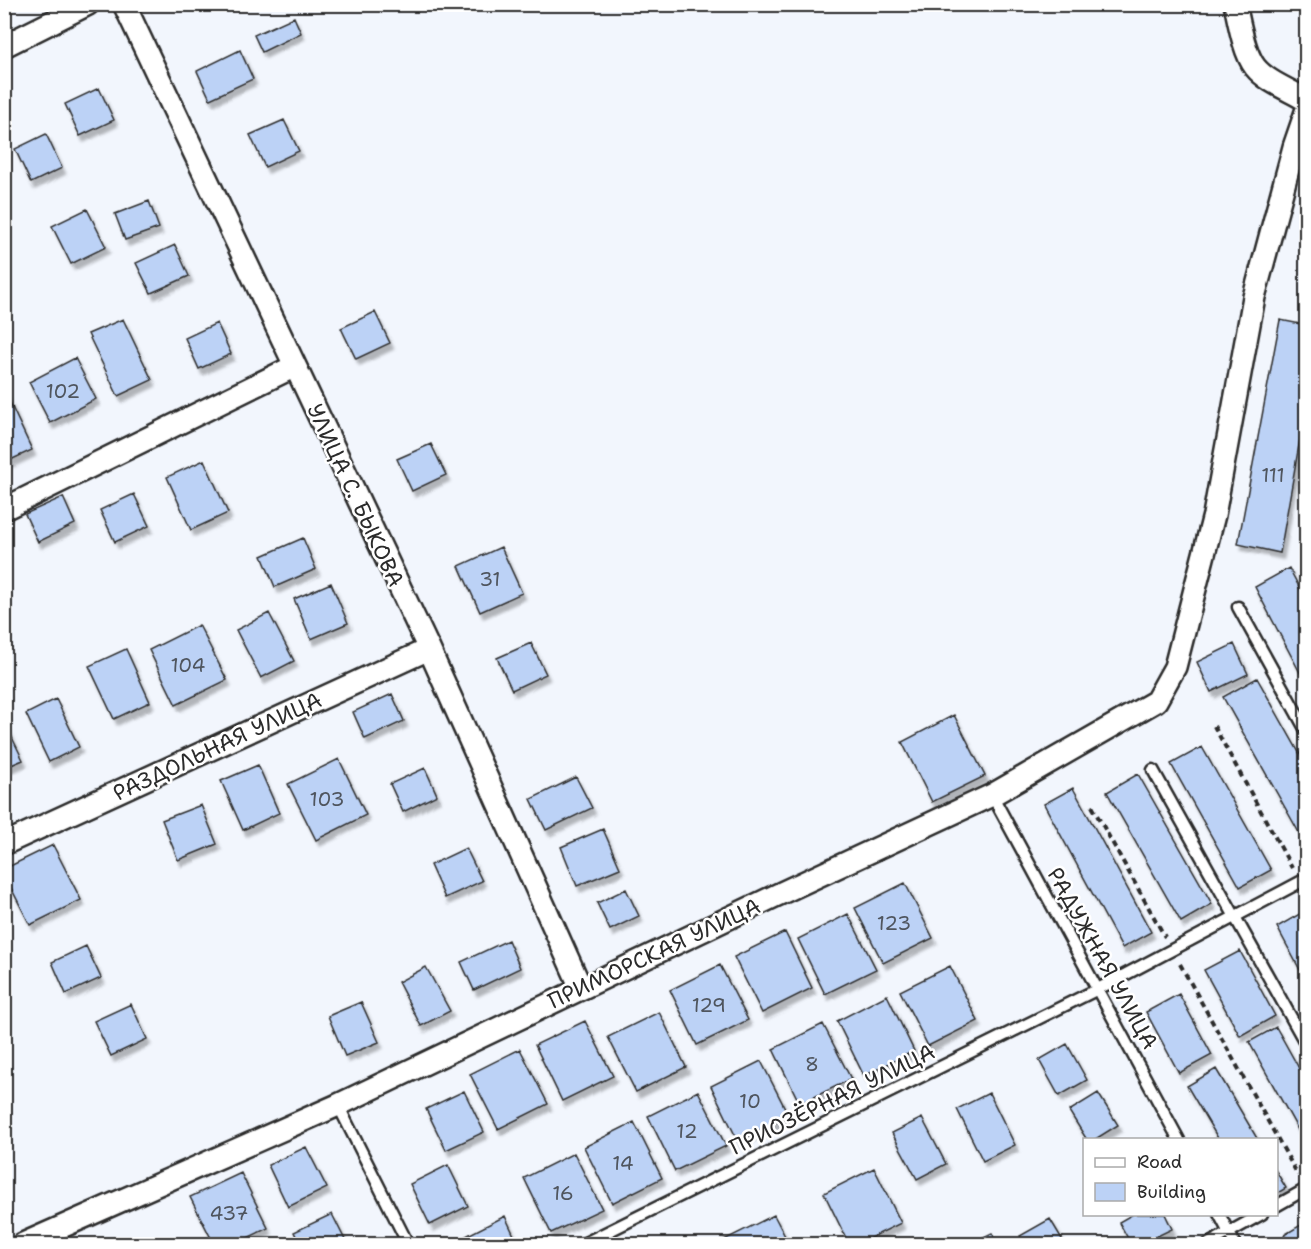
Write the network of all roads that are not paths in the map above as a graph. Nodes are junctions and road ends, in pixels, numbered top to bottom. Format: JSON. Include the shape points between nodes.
{"nodes":[{"id":1,"x":88,"y":4,"type":"edge"},
{"id":2,"x":124,"y":4,"type":"edge"},
{"id":3,"x":1234,"y":4,"type":"edge"},
{"id":4,"x":4,"y":46,"type":"edge"},
{"id":5,"x":1306,"y":100,"type":"edge"},
{"id":6,"x":1306,"y":111,"type":"edge"},
{"id":7,"x":295,"y":366,"type":"junction"},
{"id":8,"x":4,"y":509,"type":"edge"},
{"id":9,"x":1238,"y":606,"type":"dead end"},
{"id":10,"x":429,"y":649,"type":"junction"},
{"id":11,"x":1306,"y":730,"type":"edge"},
{"id":12,"x":1153,"y":770,"type":"dead end"},
{"id":13,"x":992,"y":795,"type":"junction"},
{"id":14,"x":4,"y":843,"type":"edge"},
{"id":15,"x":1303,"y":881,"type":"edge"},
{"id":16,"x":1236,"y":916,"type":"junction"},
{"id":17,"x":581,"y":988,"type":"junction"},
{"id":18,"x":1098,"y":988,"type":"junction"},
{"id":19,"x":1306,"y":1044,"type":"edge"},
{"id":20,"x":338,"y":1105,"type":"junction"},
{"id":21,"x":1178,"y":1138,"type":"edge"},
{"id":22,"x":1306,"y":1189,"type":"edge"},
{"id":23,"x":1278,"y":1205,"type":"edge"},
{"id":24,"x":1220,"y":1216,"type":"edge"},
{"id":25,"x":1260,"y":1216,"type":"edge"},
{"id":26,"x":1230,"y":1233,"type":"junction"},
{"id":27,"x":23,"y":1245,"type":"edge"},
{"id":28,"x":408,"y":1245,"type":"edge"},
{"id":29,"x":583,"y":1245,"type":"edge"},
{"id":30,"x":1208,"y":1245,"type":"edge"},
{"id":31,"x":1235,"y":1245,"type":"edge"}],
"edges":[{"from":1,"to":4,"type":"street"},
{"from":2,"to":7,"type":"street","name":"УЛИЦА С. БЫКОВА"},
{"from":3,"to":5,"type":"street","via":[[1255,66]]},
{"from":6,"to":13,"type":"street","name":"ПРИМОРСКАЯ УЛИЦА","via":[[1254,297],[1214,514],[1175,667],[1156,701]]},
{"from":7,"to":8,"type":"street"},
{"from":7,"to":10,"type":"street","name":"УЛИЦА С. БЫКОВА"},
{"from":9,"to":11,"type":"lane"},
{"from":10,"to":14,"type":"street","name":"РАЗДОЛЬНАЯ УЛИЦА"},
{"from":10,"to":17,"type":"street","name":"УЛИЦА С. БЫКОВА"},
{"from":12,"to":16,"type":"lane"},
{"from":13,"to":17,"type":"street","name":"ПРИМОРСКАЯ УЛИЦА"},
{"from":13,"to":18,"type":"lane","name":"РАДУЖНАЯ УЛИЦА"},
{"from":15,"to":16,"type":"lane","name":"ПРИОЗЁРНАЯ УЛИЦА"},
{"from":16,"to":18,"type":"lane","name":"ПРИОЗЁРНАЯ УЛИЦА"},
{"from":16,"to":19,"type":"lane"},
{"from":17,"to":20,"type":"street","name":"ПРИМОРСКАЯ УЛИЦА"},
{"from":18,"to":21,"type":"lane","name":"РАДУЖНАЯ УЛИЦА"},
{"from":18,"to":29,"type":"lane","name":"ПРИОЗЁРНАЯ УЛИЦА"},
{"from":20,"to":27,"type":"street","name":"ПРИМОРСКАЯ УЛИЦА"},
{"from":20,"to":28,"type":"lane"},
{"from":22,"to":23,"type":"lane"},
{"from":24,"to":26,"type":"lane"},
{"from":25,"to":26,"type":"lane"},
{"from":26,"to":30,"type":"lane"},
{"from":26,"to":31,"type":"lane"}]}
